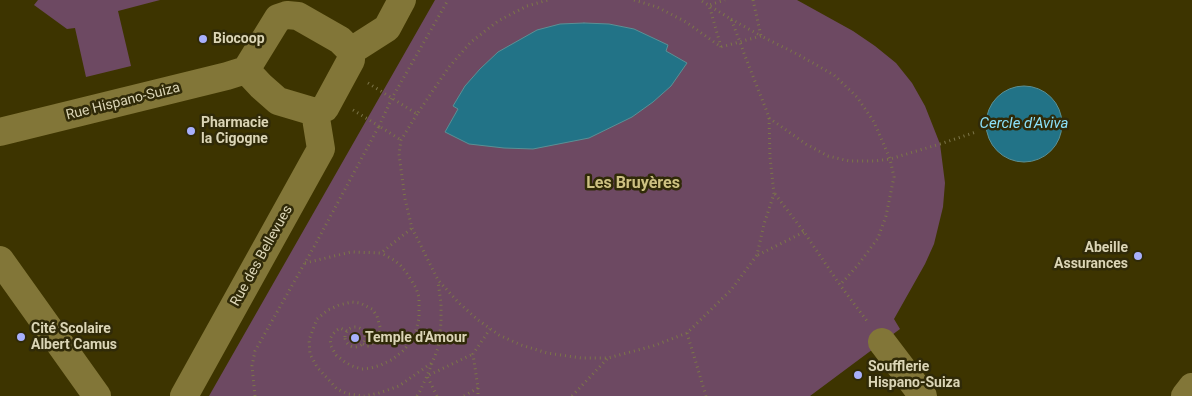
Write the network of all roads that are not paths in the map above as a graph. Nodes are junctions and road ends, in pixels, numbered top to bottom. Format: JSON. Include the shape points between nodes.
{"nodes":[{"id":1,"x":402,"y":0,"type":"edge"},
{"id":2,"x":351,"y":51,"type":"junction"},
{"id":3,"x":246,"y":70,"type":"junction"},
{"id":4,"x":323,"y":104,"type":"junction"},
{"id":5,"x":0,"y":132,"type":"edge"},
{"id":6,"x":0,"y":260,"type":"edge"},
{"id":7,"x":882,"y":342,"type":"road end"},
{"id":8,"x":1192,"y":387,"type":"edge"},
{"id":9,"x":97,"y":396,"type":"edge"},
{"id":10,"x":184,"y":396,"type":"edge"},
{"id":11,"x":923,"y":396,"type":"edge"},
{"id":12,"x":1185,"y":396,"type":"edge"}],
"edges":[{"from":1,"to":2,"type":"street","via":[[387,28]]},
{"from":2,"to":3,"type":"street","via":[[340,40],[298,16],[286,15],[278,18]]},
{"from":2,"to":4,"type":"street","via":[[351,60]]},
{"from":3,"to":4,"type":"street","via":[[278,101]]},
{"from":3,"to":5,"type":"street","name":"Rue Hispano-Suiza"},
{"from":4,"to":10,"type":"street","name":"Rue des Bellevues","via":[[321,149]]},
{"from":6,"to":9,"type":"street"},
{"from":7,"to":11,"type":"street"},
{"from":8,"to":12,"type":"street"}]}
